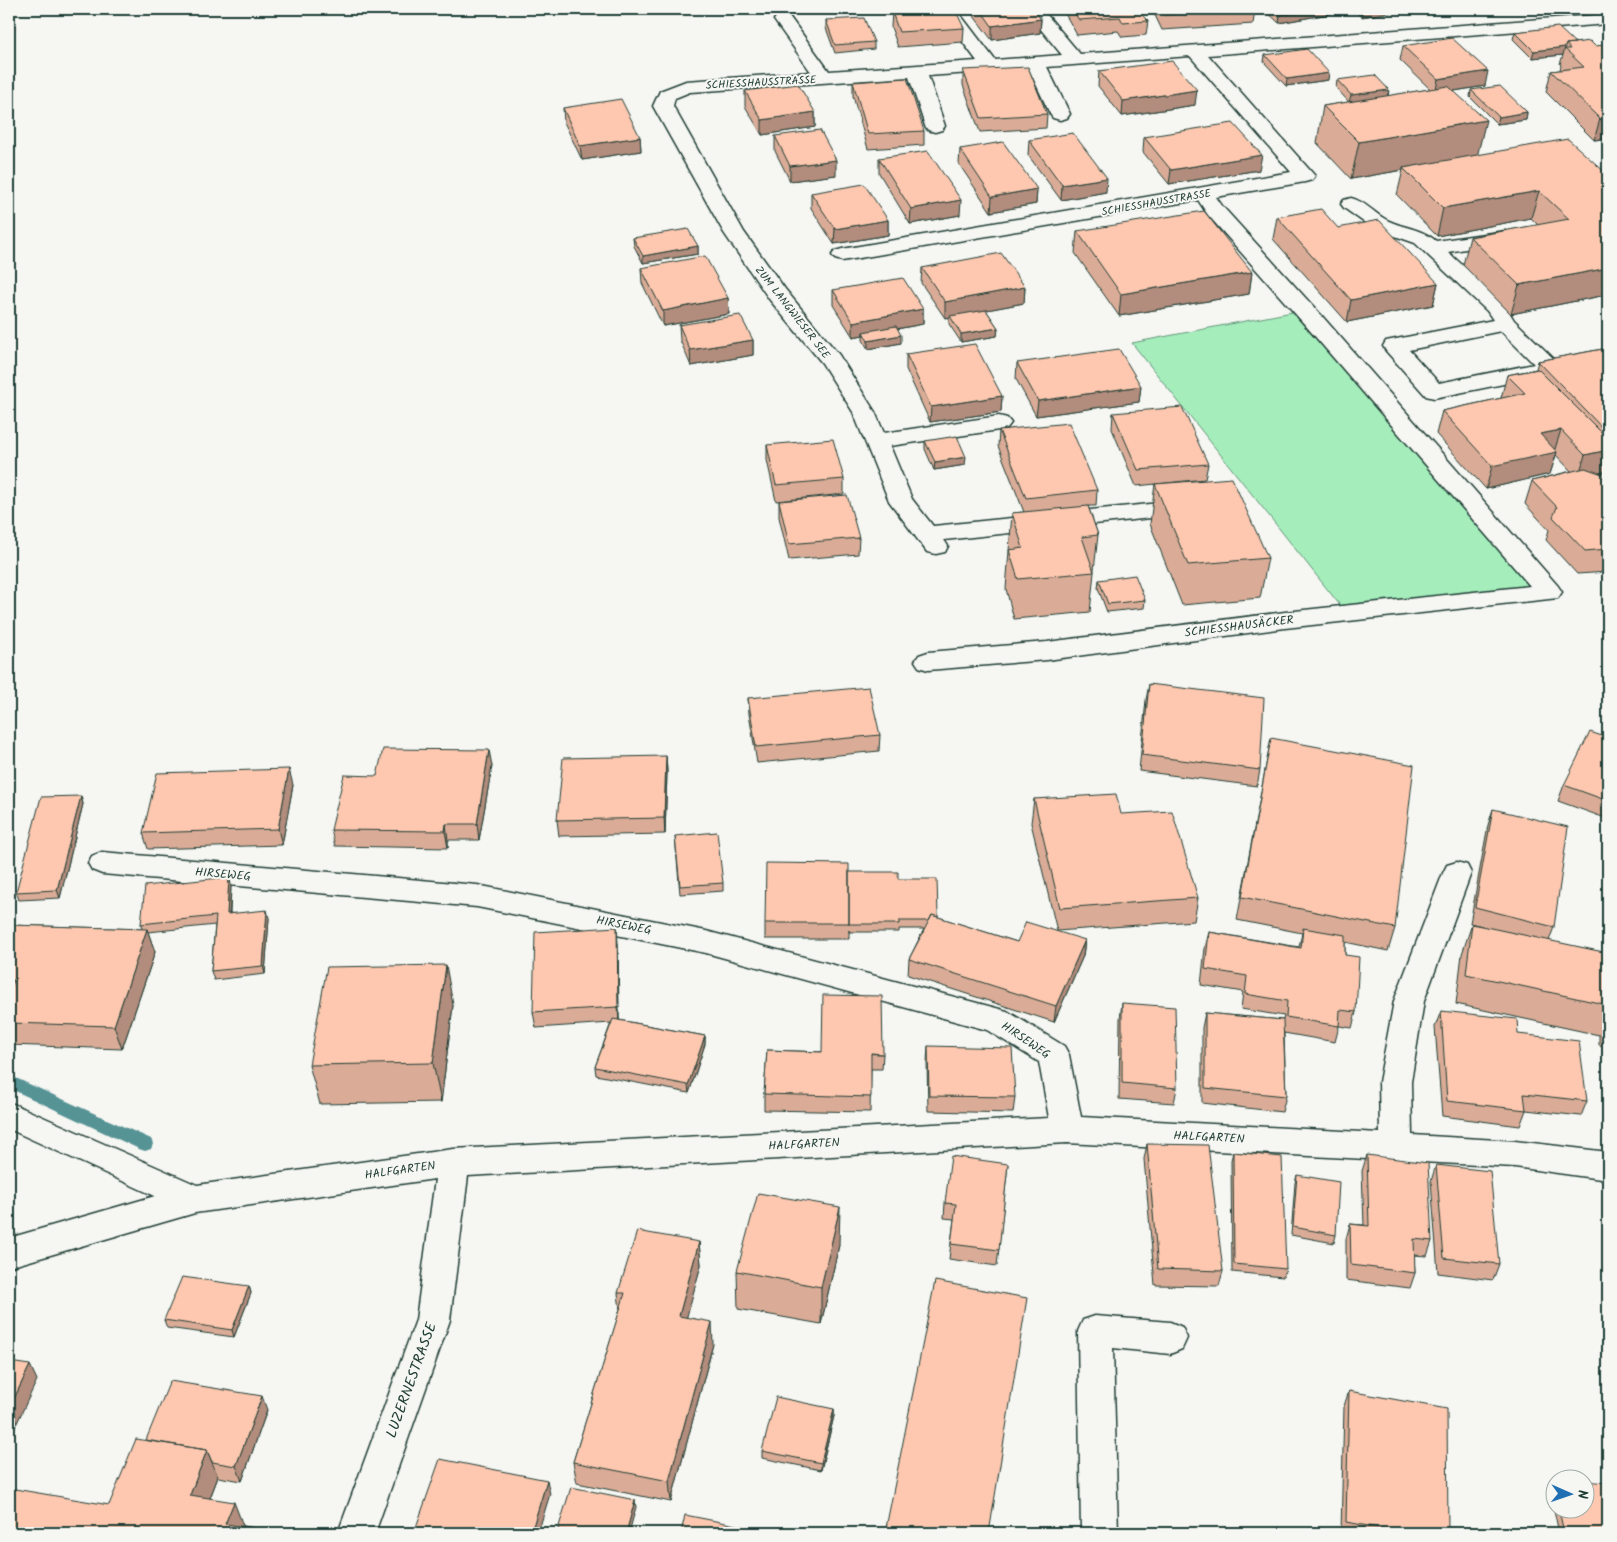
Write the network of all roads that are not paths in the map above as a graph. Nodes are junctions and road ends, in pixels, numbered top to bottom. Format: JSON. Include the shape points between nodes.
{"nodes":[{"id":1,"x":947,"y":9,"type":"edge"},
{"id":2,"x":1033,"y":9,"type":"edge"},
{"id":3,"x":1608,"y":19,"type":"edge"},
{"id":4,"x":783,"y":20,"type":"dead end"},
{"id":5,"x":1195,"y":51,"type":"junction"},
{"id":6,"x":1076,"y":60,"type":"junction"},
{"id":7,"x":1036,"y":63,"type":"junction"},
{"id":8,"x":990,"y":66,"type":"junction"},
{"id":9,"x":917,"y":72,"type":"junction"},
{"id":10,"x":824,"y":78,"type":"junction"},
{"id":11,"x":686,"y":87,"type":"joint"},
{"id":12,"x":1060,"y":114,"type":"dead end"},
{"id":13,"x":935,"y":126,"type":"dead end"},
{"id":14,"x":1204,"y":194,"type":"junction"},
{"id":15,"x":1352,"y":204,"type":"dead end"},
{"id":16,"x":1516,"y":235,"type":"edge"},
{"id":17,"x":1432,"y":248,"type":"junction"},
{"id":18,"x":842,"y":256,"type":"dead end"},
{"id":19,"x":1506,"y":324,"type":"junction"},
{"id":20,"x":1608,"y":356,"type":"edge"},
{"id":21,"x":1550,"y":368,"type":"junction"},
{"id":22,"x":999,"y":423,"type":"dead end"},
{"id":23,"x":876,"y":441,"type":"junction"},
{"id":24,"x":1208,"y":505,"type":"edge"},
{"id":25,"x":928,"y":661,"type":"dead end"},
{"id":26,"x":102,"y":863,"type":"dead end"},
{"id":27,"x":1457,"y":873,"type":"dead end"},
{"id":28,"x":9,"y":1115,"type":"edge"},
{"id":29,"x":1068,"y":1130,"type":"junction"},
{"id":30,"x":1396,"y":1148,"type":"junction"},
{"id":31,"x":453,"y":1163,"type":"junction"},
{"id":32,"x":1608,"y":1166,"type":"edge"},
{"id":33,"x":195,"y":1200,"type":"junction"},
{"id":34,"x":9,"y":1252,"type":"edge"},
{"id":35,"x":1170,"y":1338,"type":"dead end"},
{"id":36,"x":356,"y":1533,"type":"edge"},
{"id":37,"x":1100,"y":1533,"type":"edge"}],
"edges":[{"from":1,"to":8,"type":"street"},
{"from":2,"to":6,"type":"street"},
{"from":3,"to":5,"type":"street","name":"SCHIESSHAUSSTRASSE"},
{"from":4,"to":10,"type":"street"},
{"from":5,"to":6,"type":"street","name":"SCHIESSHAUSSTRASSE"},
{"from":5,"to":14,"type":"street","name":"SCHIESSHAUSSTRASSE","via":[[1305,176]]},
{"from":6,"to":7,"type":"street","name":"SCHIESSHAUSSTRASSE"},
{"from":7,"to":8,"type":"street","name":"SCHIESSHAUSSTRASSE"},
{"from":7,"to":12,"type":"street"},
{"from":8,"to":9,"type":"street","name":"SCHIESSHAUSSTRASSE"},
{"from":9,"to":10,"type":"street","name":"SCHIESSHAUSSTRASSE"},
{"from":9,"to":13,"type":"street"},
{"from":10,"to":11,"type":"street","name":"SCHIESSHAUSSTRASSE"},
{"from":11,"to":23,"type":"street","name":"ZUM LANGWIESER SEE","via":[[667,95],[663,106],[688,153],[734,233],[777,294],[831,360],[864,412]]},
{"from":14,"to":18,"type":"street","name":"SCHIESSHAUSSTRASSE"},
{"from":14,"to":25,"type":"street","name":"SCHIESSHAUSÄCKER","via":[[1215,211],[1321,328],[1549,592],[1284,620],[1048,651]]},
{"from":15,"to":17,"type":"street","via":[[1379,224],[1422,239]]},
{"from":16,"to":17,"type":"street"},
{"from":17,"to":19,"type":"street","via":[[1495,307]]},
{"from":19,"to":21,"type":"street"},
{"from":19,"to":21,"type":"street","via":[[1394,346],[1434,390]]},
{"from":20,"to":21,"type":"street"},
{"from":22,"to":23,"type":"street"},
{"from":23,"to":24,"type":"street","name":"ZUM LANGWIESER SEE","via":[[901,500],[932,540]]},
{"from":26,"to":29,"type":"street","name":"HIRSEWEG","via":[[477,896],[706,942],[996,1020],[1053,1055]]},
{"from":27,"to":30,"type":"street","via":[[1409,1001],[1395,1082]]},
{"from":28,"to":33,"type":"street"},
{"from":29,"to":30,"type":"street","name":"HALFGARTEN"},
{"from":29,"to":31,"type":"street","name":"HALFGARTEN"},
{"from":30,"to":32,"type":"street","name":"HALFGARTEN","via":[[1515,1154]]},
{"from":31,"to":33,"type":"street","name":"HALFGARTEN"},
{"from":31,"to":36,"type":"street","name":"LUZERNESTRASSE","via":[[433,1320]]},
{"from":33,"to":34,"type":"street","name":"HALFGARTEN"},
{"from":35,"to":37,"type":"street","via":[[1095,1331]]}]}
